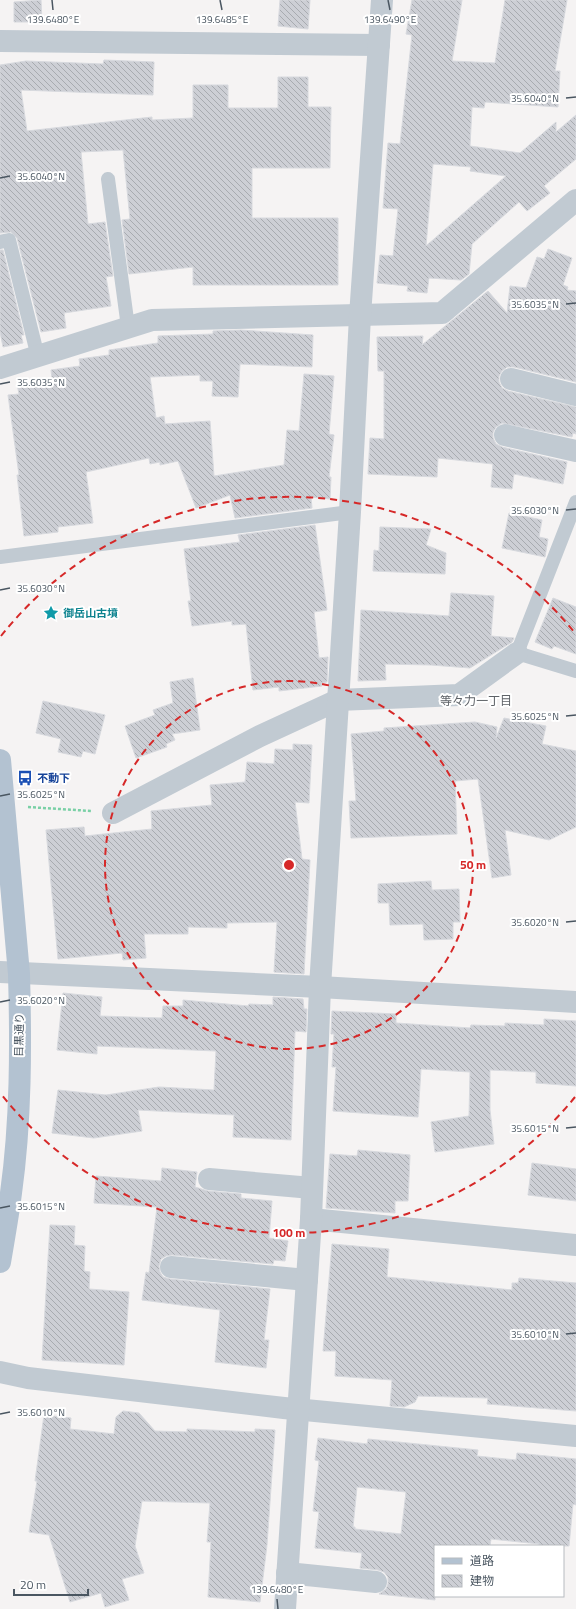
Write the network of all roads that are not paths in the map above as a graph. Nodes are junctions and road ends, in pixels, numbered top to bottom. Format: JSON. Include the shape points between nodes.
{"nodes":[{"id":1,"x":382,"y":0,"type":"edge"},
{"id":2,"x":0,"y":41,"type":"edge"},
{"id":3,"x":379,"y":45,"type":"junction"},
{"id":4,"x":108,"y":179,"type":"dead end"},
{"id":5,"x":576,"y":200,"type":"edge"},
{"id":6,"x":0,"y":242,"type":"edge"},
{"id":7,"x":360,"y":316,"type":"junction"},
{"id":8,"x":128,"y":327,"type":"junction"},
{"id":9,"x":38,"y":356,"type":"junction"},
{"id":10,"x":0,"y":368,"type":"edge"},
{"id":11,"x":511,"y":379,"type":"dead end"},
{"id":12,"x":576,"y":395,"type":"edge"},
{"id":13,"x":505,"y":435,"type":"dead end"},
{"id":14,"x":576,"y":451,"type":"edge"},
{"id":15,"x":576,"y":502,"type":"edge"},
{"id":16,"x":350,"y":512,"type":"junction"},
{"id":17,"x":0,"y":557,"type":"edge"},
{"id":18,"x":517,"y":653,"type":"junction"},
{"id":19,"x":576,"y":671,"type":"edge"},
{"id":20,"x":338,"y":700,"type":"junction"},
{"id":21,"x":0,"y":760,"type":"edge"},
{"id":22,"x":113,"y":813,"type":"road end"},
{"id":23,"x":9,"y":973,"type":"edge"},
{"id":24,"x":320,"y":987,"type":"junction"},
{"id":25,"x":576,"y":1002,"type":"edge"},
{"id":26,"x":209,"y":1179,"type":"dead end"},
{"id":27,"x":312,"y":1188,"type":"junction"},
{"id":28,"x":311,"y":1219,"type":"junction"},
{"id":29,"x":576,"y":1245,"type":"edge"},
{"id":30,"x":0,"y":1262,"type":"edge"},
{"id":31,"x":170,"y":1267,"type":"dead end"},
{"id":32,"x":307,"y":1280,"type":"junction"},
{"id":33,"x":0,"y":1372,"type":"edge"},
{"id":34,"x":298,"y":1408,"type":"junction"},
{"id":35,"x":576,"y":1436,"type":"edge"},
{"id":36,"x":287,"y":1573,"type":"junction"},
{"id":37,"x":376,"y":1582,"type":"dead end"},
{"id":38,"x":285,"y":1609,"type":"edge"}],
"edges":[{"from":1,"to":3,"type":"street"},
{"from":2,"to":3,"type":"street"},
{"from":3,"to":7,"type":"street"},
{"from":4,"to":8,"type":"lane"},
{"from":5,"to":7,"type":"street","via":[[442,312]]},
{"from":6,"to":9,"type":"lane","via":[[9,240]]},
{"from":7,"to":8,"type":"street","via":[[152,320]]},
{"from":7,"to":16,"type":"street"},
{"from":8,"to":9,"type":"street"},
{"from":9,"to":10,"type":"street"},
{"from":11,"to":12,"type":"street"},
{"from":13,"to":14,"type":"street"},
{"from":15,"to":18,"type":"lane"},
{"from":16,"to":17,"type":"lane"},
{"from":16,"to":20,"type":"street"},
{"from":18,"to":19,"type":"lane"},
{"from":18,"to":20,"type":"street","via":[[459,695]]},
{"from":20,"to":22,"type":"street","via":[[260,736]]},
{"from":20,"to":24,"type":"street"},
{"from":21,"to":23,"type":"main road","name":"目黒通り","via":[[4,805]]},
{"from":23,"to":24,"type":"street"},
{"from":23,"to":30,"type":"main road","name":"目黒通り","via":[[18,1089],[11,1192]]},
{"from":24,"to":25,"type":"street"},
{"from":24,"to":27,"type":"street"},
{"from":26,"to":27,"type":"street"},
{"from":27,"to":28,"type":"street"},
{"from":28,"to":29,"type":"street"},
{"from":28,"to":32,"type":"street"},
{"from":31,"to":32,"type":"street"},
{"from":32,"to":34,"type":"street"},
{"from":33,"to":34,"type":"street","via":[[28,1378]]},
{"from":34,"to":35,"type":"street"},
{"from":34,"to":36,"type":"street"},
{"from":36,"to":37,"type":"street"},
{"from":36,"to":38,"type":"street"}]}
